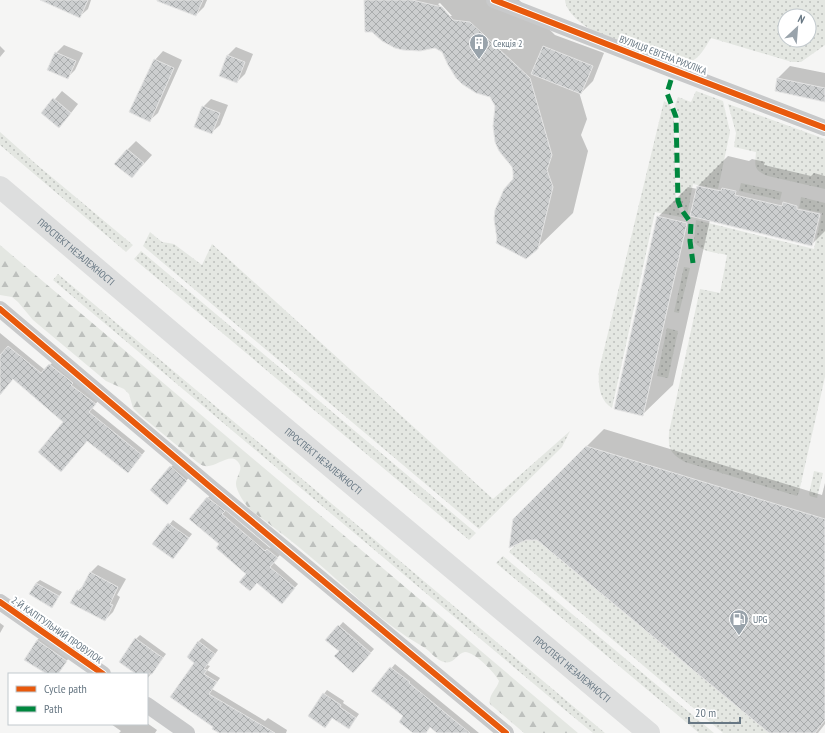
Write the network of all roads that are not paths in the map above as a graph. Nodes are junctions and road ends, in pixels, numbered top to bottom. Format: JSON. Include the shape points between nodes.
{"nodes":[{"id":1,"x":494,"y":0,"type":"edge"},
{"id":2,"x":825,"y":128,"type":"edge"},
{"id":3,"x":0,"y":187,"type":"edge"},
{"id":4,"x":0,"y":309,"type":"edge"},
{"id":5,"x":0,"y":602,"type":"edge"},
{"id":6,"x":102,"y":673,"type":"edge"},
{"id":7,"x":148,"y":706,"type":"edge"},
{"id":8,"x":187,"y":733,"type":"edge"},
{"id":9,"x":506,"y":733,"type":"edge"},
{"id":10,"x":650,"y":733,"type":"edge"}],
"edges":[{"from":1,"to":2,"type":"street","name":"ВУЛИЦЯ ЄВГЕНА РИХЛІКА"},
{"from":3,"to":10,"type":"main road","name":"ПРОСПЕКТ НЕЗАЛЕЖНОСТІ"},
{"from":4,"to":9,"type":"street"},
{"from":5,"to":6,"type":"street","name":"2-Й КАПІТУЛЬНИЙ ПРОВУЛОК"},
{"from":7,"to":8,"type":"street"}]}
